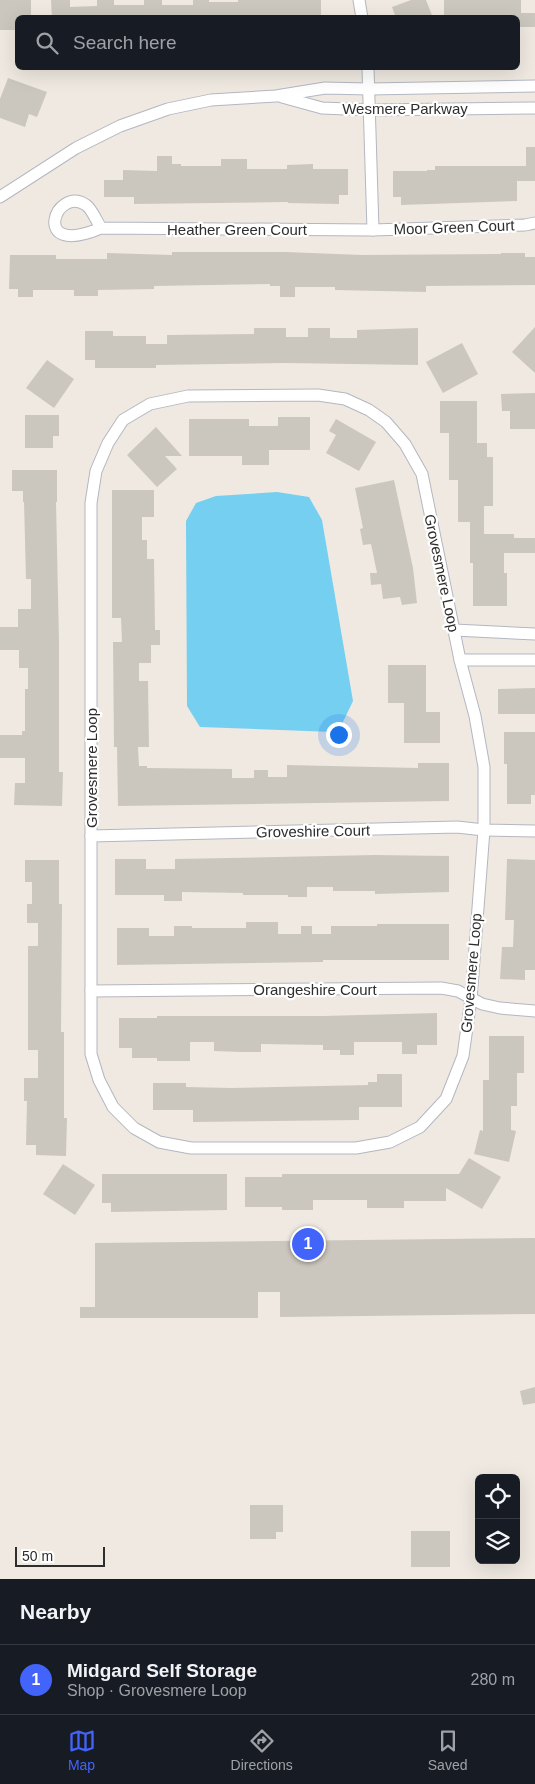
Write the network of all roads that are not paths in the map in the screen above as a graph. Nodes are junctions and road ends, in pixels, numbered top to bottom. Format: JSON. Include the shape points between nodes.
{"nodes":[{"id":1,"x":359,"y":0,"type":"edge"},
{"id":2,"x":362,"y":15,"type":"edge"},
{"id":3,"x":368,"y":70,"type":"edge"},
{"id":4,"x":535,"y":86,"type":"edge"},
{"id":5,"x":369,"y":89,"type":"junction"},
{"id":6,"x":276,"y":96,"type":"junction"},
{"id":7,"x":535,"y":108,"type":"edge"},
{"id":8,"x":370,"y":110,"type":"junction"},
{"id":9,"x":0,"y":198,"type":"edge"},
{"id":10,"x":535,"y":223,"type":"edge"},
{"id":11,"x":101,"y":228,"type":"dead end"},
{"id":12,"x":372,"y":230,"type":"junction"},
{"id":13,"x":454,"y":630,"type":"junction"},
{"id":14,"x":535,"y":634,"type":"edge"},
{"id":15,"x":460,"y":660,"type":"junction"},
{"id":16,"x":535,"y":660,"type":"edge"},
{"id":17,"x":484,"y":830,"type":"junction"},
{"id":18,"x":535,"y":831,"type":"edge"},
{"id":19,"x":91,"y":836,"type":"junction"},
{"id":20,"x":91,"y":991,"type":"junction"},
{"id":21,"x":470,"y":999,"type":"junction"},
{"id":22,"x":535,"y":1011,"type":"edge"}],
"edges":[{"from":1,"to":2,"type":"street"},
{"from":3,"to":5,"type":"street"},
{"from":4,"to":5,"type":"street","name":"Wesmere Parkway"},
{"from":5,"to":6,"type":"street","name":"Wesmere Parkway","via":[[325,88]]},
{"from":5,"to":8,"type":"street"},
{"from":6,"to":8,"type":"street","name":"Wesmere Parkway","via":[[322,108]]},
{"from":6,"to":9,"type":"street","name":"Wesmere Parkway","via":[[211,100],[168,109],[120,126],[76,148]]},
{"from":7,"to":8,"type":"street","name":"Wesmere Parkway"},
{"from":8,"to":12,"type":"street"},
{"from":10,"to":12,"type":"street","name":"Moor Green Court"},
{"from":11,"to":12,"type":"street","name":"Heather Green Court"},
{"from":13,"to":14,"type":"street"},
{"from":13,"to":15,"type":"street","name":"Grovesmere Loop"},
{"from":13,"to":19,"type":"street","name":"Grovesmere Loop","via":[[422,474],[405,444],[380,418],[345,399],[318,395],[188,396],[150,404],[123,420],[108,443],[96,471],[91,503]]},
{"from":15,"to":16,"type":"street"},
{"from":15,"to":17,"type":"street","name":"Grovesmere Loop","via":[[484,767]]},
{"from":17,"to":18,"type":"street","name":"Groveshire Court"},
{"from":17,"to":19,"type":"street","name":"Groveshire Court","via":[[457,827]]},
{"from":17,"to":21,"type":"street","name":"Grovesmere Loop"},
{"from":19,"to":20,"type":"street","name":"Grovesmere Loop"},
{"from":20,"to":21,"type":"street","name":"Orangeshire Court","via":[[441,988],[458,991]]},
{"from":20,"to":21,"type":"street","name":"Grovesmere Loop","via":[[91,1054],[99,1080],[113,1107],[134,1128],[159,1142],[191,1148],[356,1148],[390,1142],[420,1127],[446,1099],[463,1056]]},
{"from":21,"to":22,"type":"street","name":"Orangeshire Court","via":[[500,1008]]}]}
